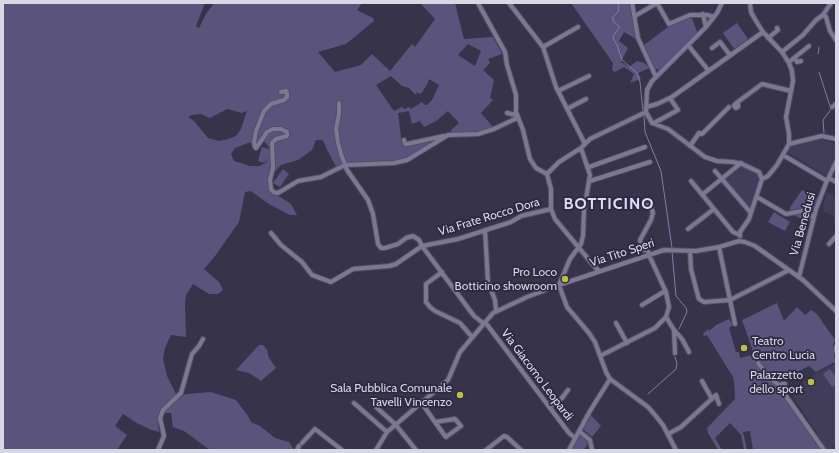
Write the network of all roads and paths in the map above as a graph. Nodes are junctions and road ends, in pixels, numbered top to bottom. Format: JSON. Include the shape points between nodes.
{"nodes":[{"id":1,"x":478,"y":3,"type":"edge"},
{"id":2,"x":509,"y":3,"type":"edge"},
{"id":3,"x":632,"y":3,"type":"edge"},
{"id":4,"x":722,"y":3,"type":"edge"},
{"id":5,"x":750,"y":3,"type":"edge"},
{"id":6,"x":829,"y":4,"type":"edge"},
{"id":7,"x":703,"y":14,"type":"junction"},
{"id":8,"x":635,"y":16,"type":"junction"},
{"id":9,"x":824,"y":16,"type":"junction"},
{"id":10,"x":714,"y":17,"type":"junction"},
{"id":11,"x":578,"y":27,"type":"dead end"},
{"id":12,"x":706,"y":27,"type":"junction"},
{"id":13,"x":777,"y":28,"type":"dead end"},
{"id":14,"x":763,"y":32,"type":"junction"},
{"id":15,"x":768,"y":38,"type":"junction"},
{"id":16,"x":836,"y":40,"type":"edge"},
{"id":17,"x":688,"y":46,"type":"junction"},
{"id":18,"x":809,"y":46,"type":"dead end"},
{"id":19,"x":543,"y":47,"type":"junction"},
{"id":20,"x":712,"y":48,"type":"dead end"},
{"id":21,"x":782,"y":52,"type":"junction"},
{"id":22,"x":730,"y":55,"type":"junction"},
{"id":23,"x":795,"y":58,"type":"junction"},
{"id":24,"x":801,"y":61,"type":"dead end"},
{"id":25,"x":789,"y":62,"type":"junction"},
{"id":26,"x":708,"y":70,"type":"junction"},
{"id":27,"x":589,"y":76,"type":"dead end"},
{"id":28,"x":656,"y":77,"type":"junction"},
{"id":29,"x":558,"y":91,"type":"junction"},
{"id":30,"x":791,"y":91,"type":"junction"},
{"id":31,"x":281,"y":92,"type":"dead end"},
{"id":32,"x":670,"y":98,"type":"junction"},
{"id":33,"x":586,"y":99,"type":"dead end"},
{"id":34,"x":738,"y":102,"type":"dead end"},
{"id":35,"x":340,"y":103,"type":"dead end"},
{"id":36,"x":729,"y":107,"type":"dead end"},
{"id":37,"x":567,"y":109,"type":"junction"},
{"id":38,"x":645,"y":112,"type":"junction"},
{"id":39,"x":507,"y":113,"type":"dead end"},
{"id":40,"x":517,"y":117,"type":"junction"},
{"id":41,"x":654,"y":123,"type":"junction"},
{"id":42,"x":448,"y":135,"type":"junction"},
{"id":43,"x":836,"y":139,"type":"edge"},
{"id":44,"x":404,"y":140,"type":"dead end"},
{"id":45,"x":585,"y":144,"type":"junction"},
{"id":46,"x":789,"y":144,"type":"junction"},
{"id":47,"x":690,"y":146,"type":"junction"},
{"id":48,"x":645,"y":147,"type":"dead end"},
{"id":49,"x":580,"y":148,"type":"junction"},
{"id":50,"x":783,"y":155,"type":"junction"},
{"id":51,"x":650,"y":162,"type":"dead end"},
{"id":52,"x":836,"y":162,"type":"edge"},
{"id":53,"x":741,"y":163,"type":"junction"},
{"id":54,"x":345,"y":165,"type":"junction"},
{"id":55,"x":588,"y":167,"type":"junction"},
{"id":56,"x":715,"y":172,"type":"dead end"},
{"id":57,"x":547,"y":174,"type":"junction"},
{"id":58,"x":721,"y":179,"type":"junction"},
{"id":59,"x":762,"y":179,"type":"junction"},
{"id":60,"x":828,"y":179,"type":"junction"},
{"id":61,"x":590,"y":181,"type":"junction"},
{"id":62,"x":691,"y":181,"type":"dead end"},
{"id":63,"x":836,"y":182,"type":"edge"},
{"id":64,"x":703,"y":194,"type":"junction"},
{"id":65,"x":756,"y":197,"type":"junction"},
{"id":66,"x":644,"y":206,"type":"dead end"},
{"id":67,"x":551,"y":209,"type":"junction"},
{"id":68,"x":714,"y":209,"type":"junction"},
{"id":69,"x":751,"y":213,"type":"junction"},
{"id":70,"x":813,"y":218,"type":"junction"},
{"id":71,"x":688,"y":228,"type":"dead end"},
{"id":72,"x":485,"y":230,"type":"junction"},
{"id":73,"x":742,"y":230,"type":"junction"},
{"id":74,"x":271,"y":233,"type":"dead end"},
{"id":75,"x":740,"y":235,"type":"junction"},
{"id":76,"x":836,"y":236,"type":"edge"},
{"id":77,"x":740,"y":241,"type":"junction"},
{"id":78,"x":828,"y":244,"type":"dead end"},
{"id":79,"x":422,"y":246,"type":"junction"},
{"id":80,"x":718,"y":247,"type":"junction"},
{"id":81,"x":578,"y":248,"type":"junction"},
{"id":82,"x":690,"y":251,"type":"junction"},
{"id":83,"x":650,"y":255,"type":"junction"},
{"id":84,"x":789,"y":270,"type":"junction"},
{"id":85,"x":599,"y":271,"type":"junction"},
{"id":86,"x":442,"y":272,"type":"junction"},
{"id":87,"x":799,"y":277,"type":"junction"},
{"id":88,"x":559,"y":285,"type":"junction"},
{"id":89,"x":665,"y":291,"type":"junction"},
{"id":90,"x":730,"y":300,"type":"junction"},
{"id":91,"x":642,"y":305,"type":"dead end"},
{"id":92,"x":496,"y":311,"type":"junction"},
{"id":93,"x":836,"y":311,"type":"edge"},
{"id":94,"x":666,"y":316,"type":"junction"},
{"id":95,"x":484,"y":323,"type":"junction"},
{"id":96,"x":616,"y":323,"type":"dead end"},
{"id":97,"x":735,"y":324,"type":"dead end"},
{"id":98,"x":674,"y":330,"type":"junction"},
{"id":99,"x":472,"y":337,"type":"junction"},
{"id":100,"x":203,"y":339,"type":"dead end"},
{"id":101,"x":627,"y":342,"type":"junction"},
{"id":102,"x":836,"y":347,"type":"edge"},
{"id":103,"x":836,"y":350,"type":"edge"},
{"id":104,"x":689,"y":352,"type":"dead end"},
{"id":105,"x":675,"y":353,"type":"dead end"},
{"id":106,"x":600,"y":356,"type":"junction"},
{"id":107,"x":758,"y":363,"type":"dead end"},
{"id":108,"x":610,"y":379,"type":"junction"},
{"id":109,"x":702,"y":381,"type":"dead end"},
{"id":110,"x":785,"y":384,"type":"dead end"},
{"id":111,"x":780,"y":386,"type":"junction"},
{"id":112,"x":568,"y":390,"type":"dead end"},
{"id":113,"x":712,"y":399,"type":"junction"},
{"id":114,"x":421,"y":402,"type":"junction"},
{"id":115,"x":354,"y":403,"type":"dead end"},
{"id":116,"x":720,"y":404,"type":"dead end"},
{"id":117,"x":376,"y":407,"type":"dead end"},
{"id":118,"x":550,"y":407,"type":"junction"},
{"id":119,"x":435,"y":422,"type":"junction"},
{"id":120,"x":395,"y":424,"type":"junction"},
{"id":121,"x":579,"y":431,"type":"junction"},
{"id":122,"x":387,"y":432,"type":"junction"},
{"id":123,"x":668,"y":434,"type":"junction"},
{"id":124,"x":575,"y":438,"type":"junction"},
{"id":125,"x":299,"y":446,"type":"edge"},
{"id":126,"x":158,"y":450,"type":"edge"},
{"id":127,"x":342,"y":450,"type":"edge"},
{"id":128,"x":376,"y":450,"type":"edge"},
{"id":129,"x":416,"y":450,"type":"edge"},
{"id":130,"x":486,"y":450,"type":"edge"},
{"id":131,"x":521,"y":450,"type":"edge"},
{"id":132,"x":568,"y":450,"type":"edge"},
{"id":133,"x":592,"y":450,"type":"edge"},
{"id":134,"x":676,"y":450,"type":"edge"},
{"id":135,"x":824,"y":450,"type":"edge"}],
"edges":[{"from":1,"to":40,"type":"street","via":[[505,52],[516,95]]},
{"from":2,"to":19,"type":"street"},
{"from":3,"to":8,"type":"street"},
{"from":4,"to":10,"type":"street"},
{"from":5,"to":14,"type":"street","via":[[751,12]]},
{"from":6,"to":9,"type":"street"},
{"from":7,"to":8,"type":"street","via":[[690,15],[669,24],[657,3]]},
{"from":7,"to":10,"type":"street"},
{"from":7,"to":12,"type":"street"},
{"from":8,"to":28,"type":"street","via":[[638,38]]},
{"from":9,"to":16,"type":"street"},
{"from":9,"to":21,"type":"street","via":[[816,20],[803,35]]},
{"from":10,"to":12,"type":"street"},
{"from":11,"to":19,"type":"street"},
{"from":12,"to":17,"type":"street"},
{"from":13,"to":15,"type":"street","via":[[778,30]]},
{"from":14,"to":15,"type":"street"},
{"from":14,"to":22,"type":"street"},
{"from":15,"to":21,"type":"street"},
{"from":17,"to":26,"type":"street"},
{"from":17,"to":28,"type":"street"},
{"from":18,"to":23,"type":"street"},
{"from":19,"to":29,"type":"street"},
{"from":20,"to":22,"type":"street","via":[[720,42]]},
{"from":21,"to":25,"type":"street"},
{"from":22,"to":26,"type":"street"},
{"from":23,"to":24,"type":"street","via":[[797,62]]},
{"from":23,"to":25,"type":"street"},
{"from":25,"to":30,"type":"street","via":[[792,71]]},
{"from":26,"to":32,"type":"street"},
{"from":27,"to":29,"type":"street"},
{"from":28,"to":38,"type":"street","via":[[647,90]]},
{"from":29,"to":37,"type":"street"},
{"from":30,"to":34,"type":"street","via":[[762,84]]},
{"from":30,"to":46,"type":"street","via":[[786,117]]},
{"from":31,"to":54,"type":"street","via":[[286,91],[287,96],[284,100],[271,104],[264,111],[254,143],[256,148],[267,132],[273,129],[287,132],[287,136],[272,143],[273,167],[270,180],[273,192],[278,193],[298,181],[321,177]]},
{"from":32,"to":38,"type":"street"},
{"from":32,"to":41,"type":"street","via":[[678,110]]},
{"from":33,"to":37,"type":"street"},
{"from":35,"to":54,"type":"street","via":[[336,129]]},
{"from":36,"to":47,"type":"street","via":[[702,134],[699,133]]},
{"from":37,"to":45,"type":"street"},
{"from":38,"to":41,"type":"street"},
{"from":38,"to":45,"type":"street","via":[[593,137]]},
{"from":39,"to":40,"type":"street"},
{"from":40,"to":42,"type":"street","via":[[478,134]]},
{"from":40,"to":57,"type":"street","via":[[530,159],[536,168]]},
{"from":41,"to":47,"type":"street","via":[[668,129]]},
{"from":42,"to":44,"type":"street","via":[[410,144],[405,144]]},
{"from":42,"to":54,"type":"street","via":[[407,160]]},
{"from":43,"to":46,"type":"street","via":[[822,136]]},
{"from":45,"to":49,"type":"street"},
{"from":46,"to":50,"type":"street"},
{"from":47,"to":53,"type":"street","via":[[710,160]]},
{"from":48,"to":55,"type":"street"},
{"from":49,"to":55,"type":"street"},
{"from":49,"to":57,"type":"street"},
{"from":50,"to":59,"type":"street","via":[[768,176]]},
{"from":50,"to":60,"type":"street"},
{"from":51,"to":61,"type":"street"},
{"from":52,"to":60,"type":"street","name":"Via Benedusi"},
{"from":53,"to":58,"type":"street"},
{"from":53,"to":59,"type":"street","via":[[759,172]]},
{"from":54,"to":79,"type":"street","via":[[368,200],[381,248],[398,244],[413,236]]},
{"from":55,"to":61,"type":"street"},
{"from":56,"to":58,"type":"street"},
{"from":57,"to":67,"type":"street","via":[[552,193]]},
{"from":58,"to":64,"type":"street"},
{"from":58,"to":69,"type":"street"},
{"from":59,"to":65,"type":"street"},
{"from":60,"to":63,"type":"street"},
{"from":60,"to":70,"type":"street","name":"Via Benedusi"},
{"from":61,"to":81,"type":"street","via":[[586,194],[583,236]]},
{"from":62,"to":64,"type":"street"},
{"from":64,"to":68,"type":"street"},
{"from":65,"to":69,"type":"street"},
{"from":65,"to":70,"type":"street","via":[[786,214],[802,211]]},
{"from":66,"to":83,"type":"street","via":[[650,205],[653,213],[640,240],[643,250],[647,249]]},
{"from":67,"to":72,"type":"street","name":"Via Frate Rocco Dora","via":[[521,216]]},
{"from":67,"to":81,"type":"street","via":[[555,219]]},
{"from":68,"to":71,"type":"street"},
{"from":68,"to":75,"type":"street","via":[[733,232]]},
{"from":69,"to":73,"type":"street"},
{"from":70,"to":87,"type":"street","name":"Via Benedusi"},
{"from":72,"to":79,"type":"street","name":"Via Frate Rocco Dora","via":[[458,239]]},
{"from":72,"to":92,"type":"street","via":[[488,282]]},
{"from":73,"to":75,"type":"street"},
{"from":73,"to":77,"type":"street"},
{"from":74,"to":79,"type":"street","name":"Via Frate Rocco Dora","via":[[312,275],[331,282],[353,269],[396,264]]},
{"from":75,"to":77,"type":"street"},
{"from":76,"to":78,"type":"street"},
{"from":77,"to":80,"type":"street","name":"Via Tito Speri"},
{"from":77,"to":84,"type":"street","via":[[755,246]]},
{"from":79,"to":86,"type":"street","name":"Via Giacomo Leopardi"},
{"from":80,"to":82,"type":"street","name":"Via Tito Speri"},
{"from":80,"to":90,"type":"street"},
{"from":81,"to":85,"type":"street"},
{"from":81,"to":88,"type":"street","via":[[570,259]]},
{"from":82,"to":83,"type":"street","name":"Via Tito Speri","via":[[668,249]]},
{"from":82,"to":90,"type":"street","via":[[691,269],[699,299],[707,302]]},
{"from":83,"to":85,"type":"street","name":"Via Tito Speri"},
{"from":83,"to":89,"type":"street"},
{"from":84,"to":87,"type":"street"},
{"from":84,"to":90,"type":"street"},
{"from":85,"to":88,"type":"street","name":"Via Tito Speri"},
{"from":86,"to":95,"type":"street","name":"Via Giacomo Leopardi","via":[[474,316]]},
{"from":86,"to":99,"type":"street","via":[[426,284],[426,302],[435,311],[460,323]]},
{"from":87,"to":93,"type":"street"},
{"from":88,"to":92,"type":"street","name":"Via Tito Speri"},
{"from":88,"to":106,"type":"street","via":[[567,307],[589,333]]},
{"from":89,"to":91,"type":"street"},
{"from":89,"to":94,"type":"street","via":[[669,307]]},
{"from":90,"to":97,"type":"street"},
{"from":92,"to":95,"type":"street"},
{"from":94,"to":98,"type":"street"},
{"from":94,"to":101,"type":"street","via":[[655,328]]},
{"from":95,"to":99,"type":"street"},
{"from":95,"to":118,"type":"street","name":"Via Giacomo Leopardi"},
{"from":96,"to":101,"type":"street"},
{"from":98,"to":104,"type":"street"},
{"from":98,"to":105,"type":"street"},
{"from":99,"to":114,"type":"street","via":[[460,352],[448,380]]},
{"from":100,"to":126,"type":"street","via":[[192,354],[181,393],[163,410],[160,418],[164,436]]},
{"from":101,"to":106,"type":"street"},
{"from":102,"to":103,"type":"street"},
{"from":106,"to":108,"type":"street"},
{"from":107,"to":111,"type":"street"},
{"from":108,"to":121,"type":"street"},
{"from":108,"to":123,"type":"street","via":[[648,407]]},
{"from":109,"to":113,"type":"street"},
{"from":110,"to":111,"type":"street"},
{"from":111,"to":135,"type":"street"},
{"from":112,"to":118,"type":"street"},
{"from":113,"to":116,"type":"street","via":[[716,396]]},
{"from":113,"to":123,"type":"street","via":[[681,427]]},
{"from":114,"to":119,"type":"street"},
{"from":114,"to":120,"type":"street"},
{"from":115,"to":122,"type":"street"},
{"from":117,"to":120,"type":"street"},
{"from":118,"to":124,"type":"street","name":"Via Giacomo Leopardi"},
{"from":119,"to":119,"type":"street","via":[[446,437],[460,426],[455,419]]},
{"from":120,"to":122,"type":"street"},
{"from":120,"to":129,"type":"street"},
{"from":121,"to":124,"type":"street"},
{"from":121,"to":133,"type":"street","via":[[590,440]]},
{"from":122,"to":128,"type":"street"},
{"from":123,"to":134,"type":"street"},
{"from":124,"to":132,"type":"street"},
{"from":125,"to":127,"type":"street","via":[[315,429]]},
{"from":130,"to":131,"type":"street","via":[[504,436]]}]}
